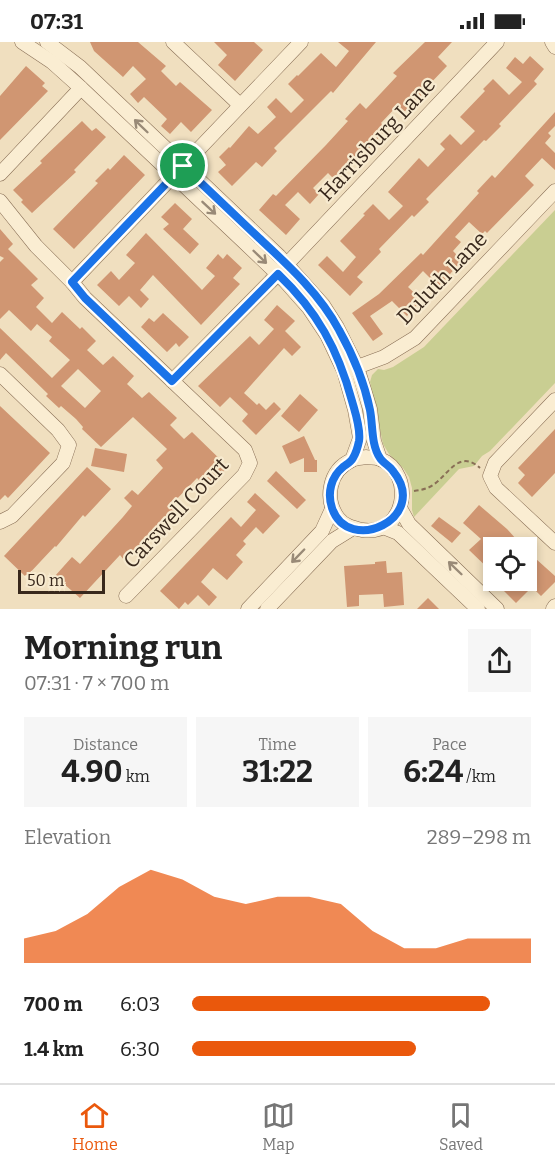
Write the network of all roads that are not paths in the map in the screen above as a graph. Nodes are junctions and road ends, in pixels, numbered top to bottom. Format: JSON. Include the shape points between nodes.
{"nodes":[{"id":1,"x":22,"y":42,"type":"edge"},
{"id":2,"x":46,"y":42,"type":"edge"},
{"id":3,"x":173,"y":42,"type":"edge"},
{"id":4,"x":301,"y":42,"type":"edge"},
{"id":5,"x":497,"y":42,"type":"edge"},
{"id":6,"x":552,"y":42,"type":"edge"},
{"id":7,"x":555,"y":47,"type":"edge"},
{"id":8,"x":81,"y":88,"type":"junction"},
{"id":9,"x":240,"y":105,"type":"junction"},
{"id":10,"x":178,"y":171,"type":"junction"},
{"id":11,"x":0,"y":174,"type":"edge"},
{"id":12,"x":555,"y":191,"type":"edge"},
{"id":13,"x":0,"y":201,"type":"edge"},
{"id":14,"x":282,"y":269,"type":"junction"},
{"id":15,"x":72,"y":282,"type":"junction"},
{"id":16,"x":351,"y":369,"type":"junction"},
{"id":17,"x":0,"y":374,"type":"edge"},
{"id":18,"x":172,"y":381,"type":"junction"},
{"id":19,"x":555,"y":400,"type":"edge"},
{"id":20,"x":380,"y":459,"type":"junction"},
{"id":21,"x":352,"y":460,"type":"junction"},
{"id":22,"x":400,"y":508,"type":"junction"},
{"id":23,"x":332,"y":509,"type":"junction"},
{"id":24,"x":0,"y":522,"type":"edge"},
{"id":25,"x":383,"y":527,"type":"junction"},
{"id":26,"x":352,"y":528,"type":"junction"},
{"id":27,"x":555,"y":543,"type":"edge"},
{"id":28,"x":126,"y":596,"type":"dead end"},
{"id":29,"x":248,"y":609,"type":"edge"},
{"id":30,"x":267,"y":609,"type":"edge"},
{"id":31,"x":478,"y":609,"type":"edge"},
{"id":32,"x":497,"y":609,"type":"edge"}],
"edges":[{"from":1,"to":8,"type":"street"},
{"from":10,"to":2,"type":"street","one_way":true,"via":[[80,67]]},
{"from":3,"to":9,"type":"street"},
{"from":4,"to":9,"type":"street"},
{"from":5,"to":14,"type":"street","name":"Harrisburg Lane"},
{"from":6,"to":7,"type":"street"},
{"from":8,"to":10,"type":"street"},
{"from":8,"to":11,"type":"street"},
{"from":9,"to":10,"type":"street"},
{"from":10,"to":14,"type":"street"},
{"from":10,"to":15,"type":"street"},
{"from":12,"to":16,"type":"street","name":"Duluth Lane","via":[[415,338],[384,357]]},
{"from":13,"to":15,"type":"street"},
{"from":14,"to":16,"type":"street"},
{"from":14,"to":18,"type":"street","name":"Harrisburg Lane"},
{"from":15,"to":18,"type":"street"},
{"from":16,"to":20,"type":"street","via":[[370,409]]},
{"from":16,"to":21,"type":"street","via":[[360,438]]},
{"from":17,"to":24,"type":"street","via":[[58,430],[69,446],[63,463],[12,516]]},
{"from":18,"to":28,"type":"street","name":"Carswell Court","via":[[245,450],[250,463],[244,475]]},
{"from":19,"to":27,"type":"street","via":[[495,463],[490,476],[496,488]]},
{"from":20,"to":21,"type":"street"},
{"from":20,"to":22,"type":"street","via":[[399,478],[403,492]]},
{"from":21,"to":23,"type":"street","via":[[333,479],[329,494]]},
{"from":22,"to":25,"type":"street"},
{"from":32,"to":22,"type":"street","one_way":true,"via":[[409,524]]},
{"from":23,"to":26,"type":"street"},
{"from":23,"to":29,"type":"street","one_way":true,"via":[[322,531]]},
{"from":25,"to":26,"type":"street","via":[[368,531]]},
{"from":25,"to":31,"type":"street","via":[[398,533]]},
{"from":26,"to":30,"type":"street","via":[[332,541]]}]}
